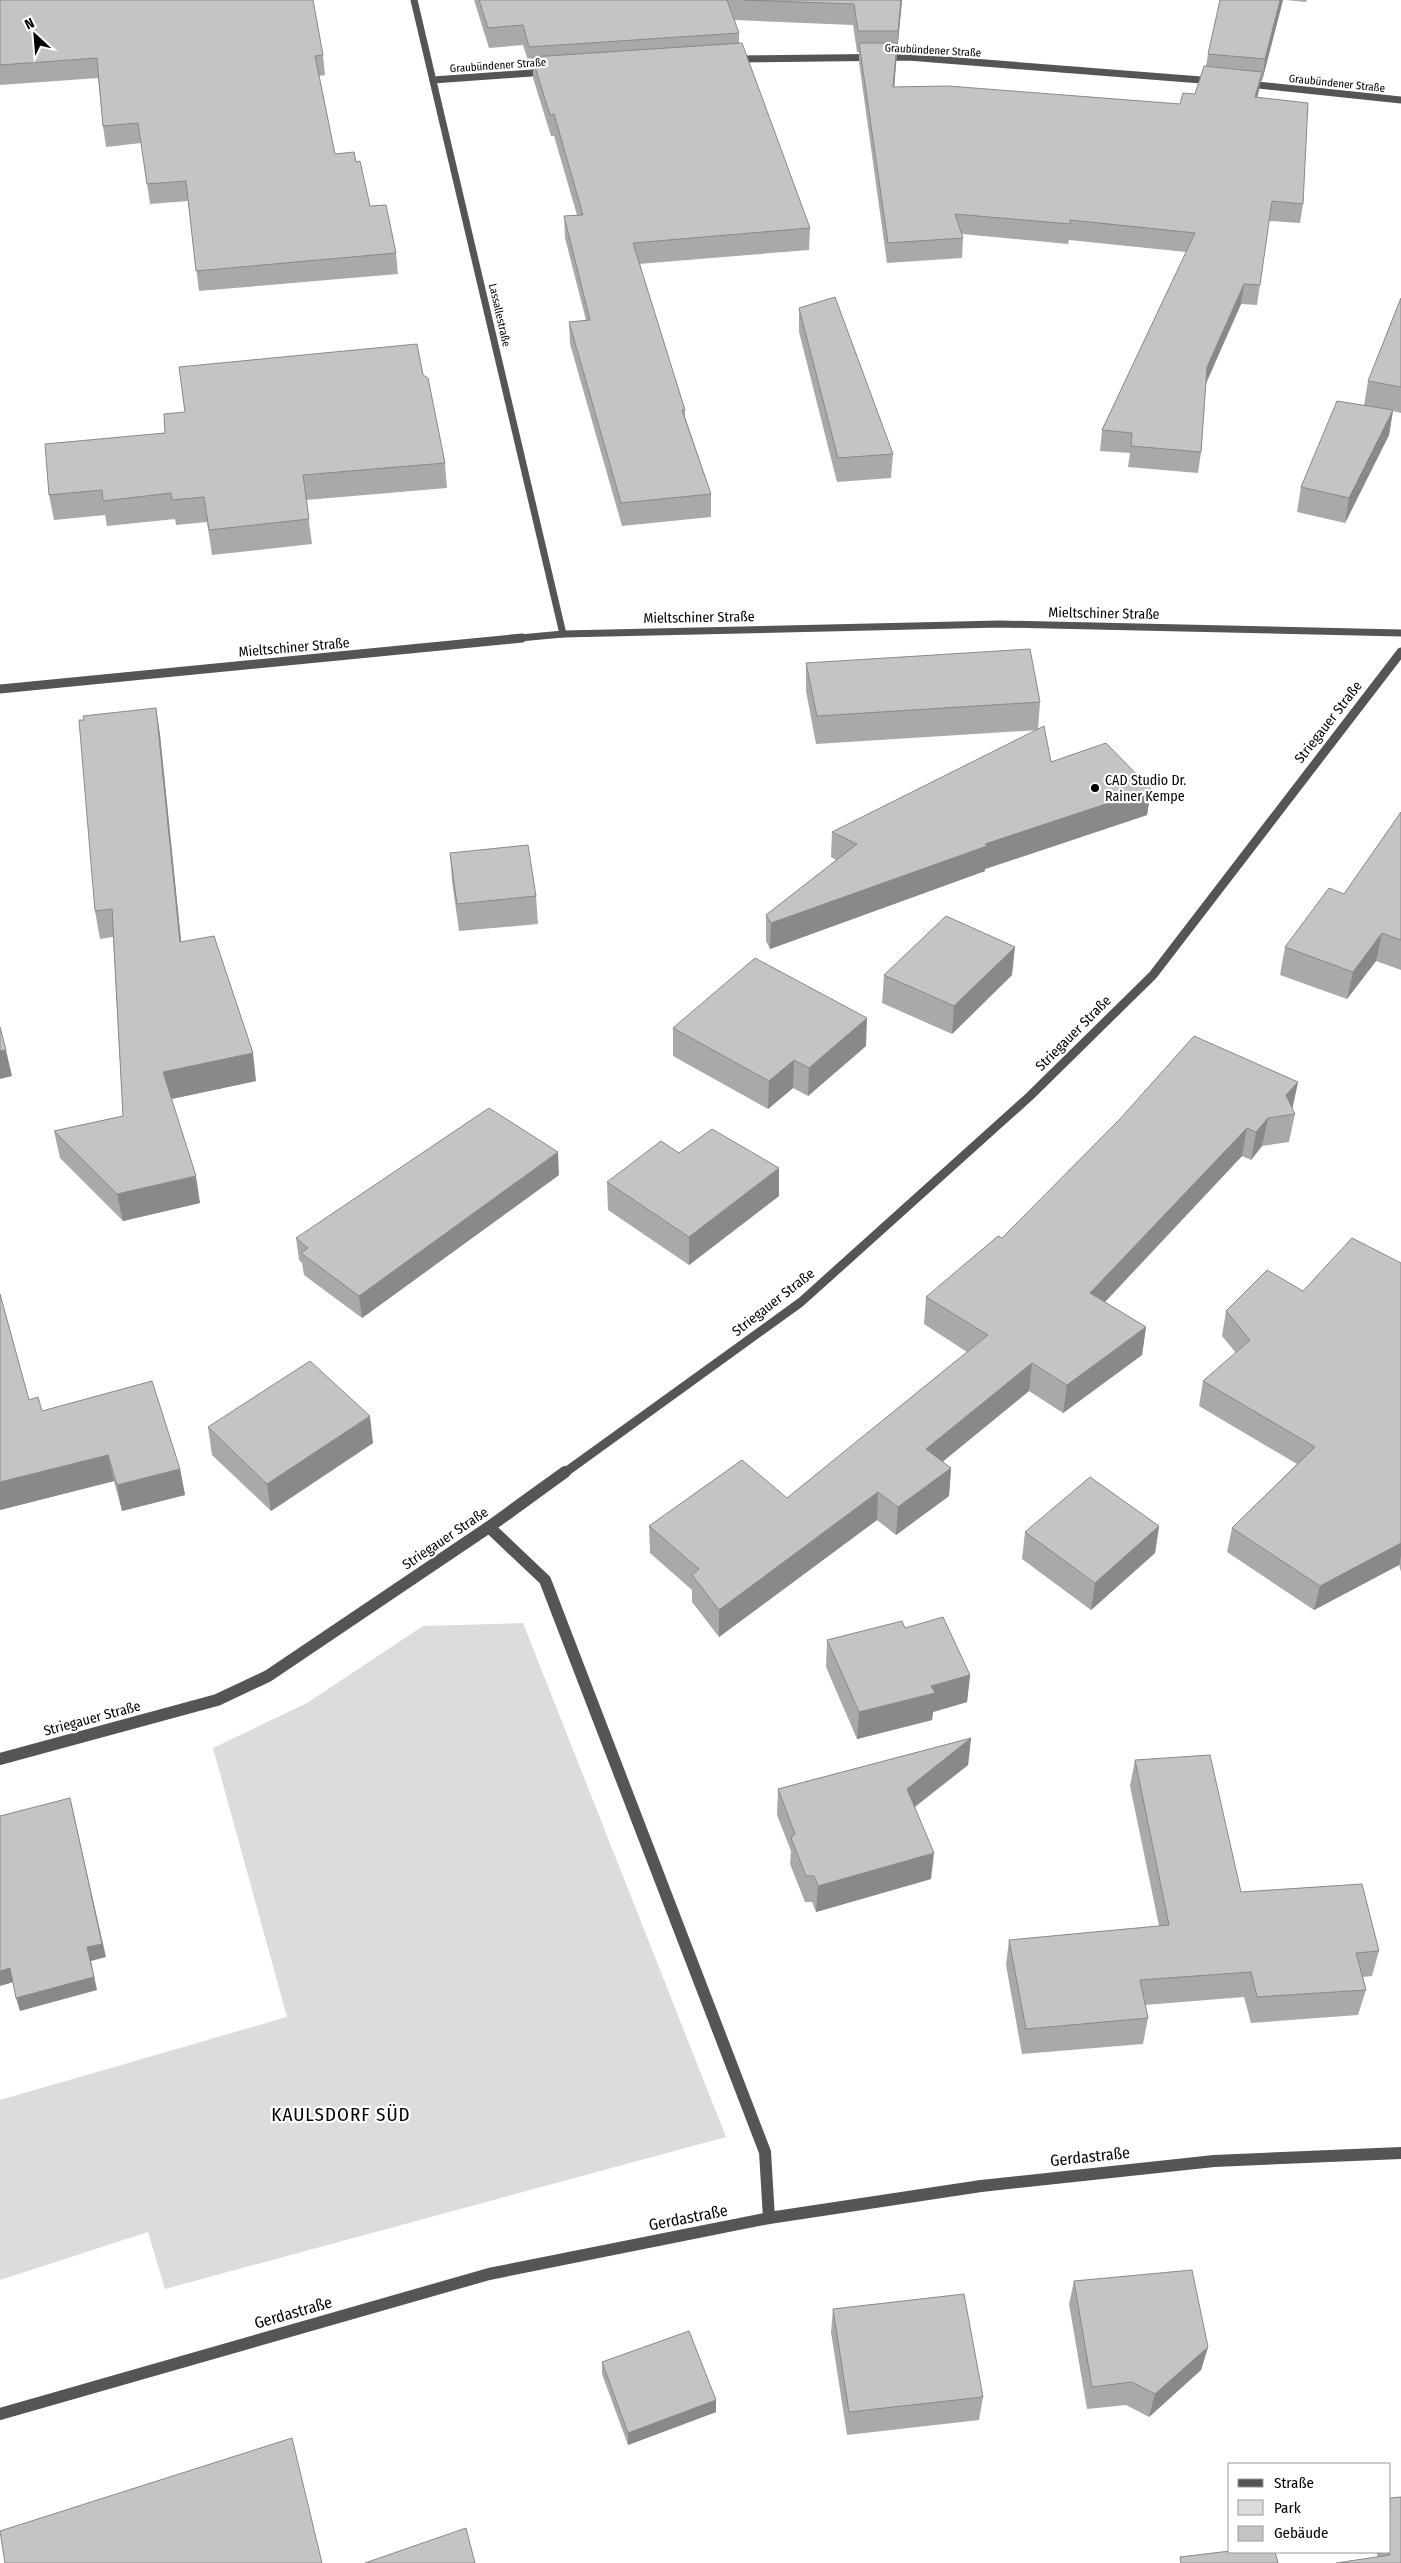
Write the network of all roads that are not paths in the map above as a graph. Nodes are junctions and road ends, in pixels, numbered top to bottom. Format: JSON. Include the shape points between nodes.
{"nodes":[{"id":1,"x":414,"y":0,"type":"edge"},
{"id":2,"x":724,"y":60,"type":"edge"},
{"id":3,"x":558,"y":71,"type":"edge"},
{"id":4,"x":433,"y":80,"type":"junction"},
{"id":5,"x":1225,"y":82,"type":"edge"},
{"id":6,"x":1244,"y":84,"type":"edge"},
{"id":7,"x":1401,"y":100,"type":"edge"},
{"id":8,"x":1401,"y":633,"type":"edge"},
{"id":9,"x":563,"y":634,"type":"junction"},
{"id":10,"x":1401,"y":652,"type":"edge"},
{"id":11,"x":0,"y":688,"type":"edge"},
{"id":12,"x":489,"y":1527,"type":"junction"},
{"id":13,"x":0,"y":1759,"type":"edge"},
{"id":14,"x":1401,"y":2153,"type":"edge"},
{"id":15,"x":769,"y":2218,"type":"junction"},
{"id":16,"x":0,"y":2414,"type":"edge"}],
"edges":[{"from":1,"to":4,"type":"street","name":"Lassallestraße"},
{"from":2,"to":5,"type":"street","name":"Graubündener Straße","via":[[908,57]]},
{"from":3,"to":4,"type":"street","name":"Graubündener Straße"},
{"from":4,"to":9,"type":"street","name":"Lassallestraße"},
{"from":6,"to":7,"type":"street","name":"Graubündener Straße"},
{"from":8,"to":9,"type":"street","name":"Mieltschiner Straße","via":[[1000,624]]},
{"from":9,"to":11,"type":"street","name":"Mieltschiner Straße"},
{"from":10,"to":12,"type":"street","name":"Striegauer Straße","via":[[1153,975],[1030,1096],[801,1302]]},
{"from":12,"to":13,"type":"street","name":"Striegauer Straße","via":[[268,1676],[217,1700]]},
{"from":12,"to":15,"type":"street","via":[[545,1580],[765,2152]]},
{"from":14,"to":15,"type":"street","name":"Gerdastraße","via":[[1194,2163],[981,2186]]},
{"from":15,"to":16,"type":"street","name":"Gerdastraße","via":[[489,2274]]}]}
